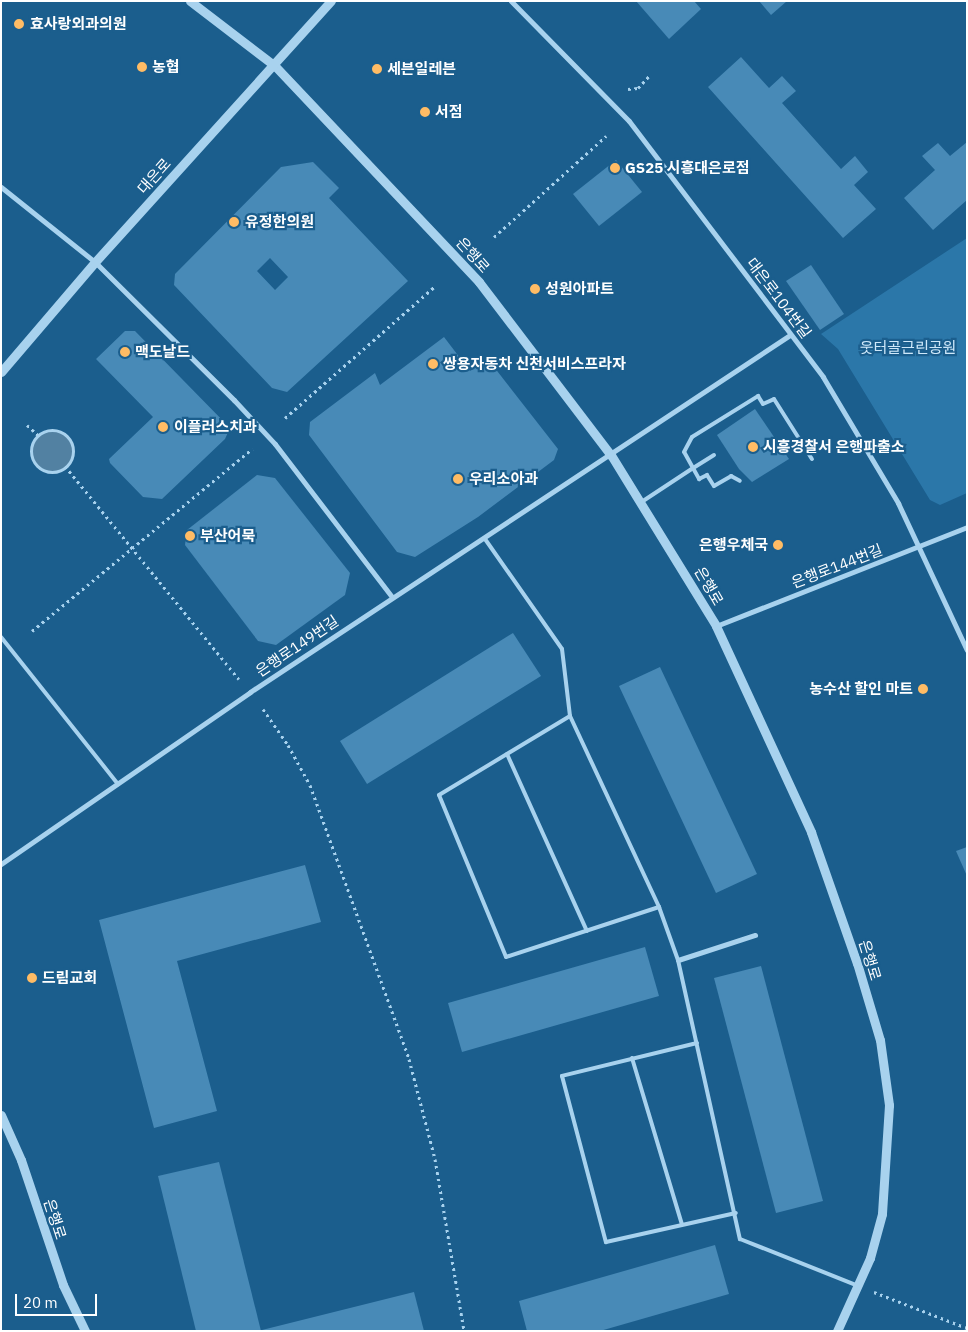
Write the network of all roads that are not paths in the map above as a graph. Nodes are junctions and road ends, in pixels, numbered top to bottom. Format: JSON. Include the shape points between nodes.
{"nodes":[{"id":1,"x":190,"y":1,"type":"edge"},
{"id":2,"x":331,"y":1,"type":"edge"},
{"id":3,"x":511,"y":1,"type":"edge"},
{"id":4,"x":275,"y":66,"type":"junction"},
{"id":5,"x":1,"y":187,"type":"edge"},
{"id":6,"x":95,"y":262,"type":"junction"},
{"id":7,"x":790,"y":334,"type":"junction"},
{"id":8,"x":1,"y":372,"type":"edge"},
{"id":9,"x":611,"y":454,"type":"junction"},
{"id":10,"x":714,"y":455,"type":"dead end"},
{"id":11,"x":812,"y":459,"type":"dead end"},
{"id":12,"x":693,"y":468,"type":"junction"},
{"id":13,"x":740,"y":481,"type":"dead end"},
{"id":14,"x":642,"y":501,"type":"junction"},
{"id":15,"x":967,"y":527,"type":"edge"},
{"id":16,"x":485,"y":540,"type":"junction"},
{"id":17,"x":920,"y":548,"type":"junction"},
{"id":18,"x":392,"y":597,"type":"junction"},
{"id":19,"x":716,"y":626,"type":"junction"},
{"id":20,"x":1,"y":637,"type":"edge"},
{"id":21,"x":967,"y":650,"type":"edge"},
{"id":22,"x":570,"y":716,"type":"junction"},
{"id":23,"x":507,"y":754,"type":"junction"},
{"id":24,"x":118,"y":785,"type":"junction"},
{"id":25,"x":1,"y":864,"type":"edge"},
{"id":26,"x":658,"y":907,"type":"junction"},
{"id":27,"x":587,"y":931,"type":"junction"},
{"id":28,"x":755,"y":935,"type":"dead end"},
{"id":29,"x":678,"y":960,"type":"junction"},
{"id":30,"x":697,"y":1042,"type":"junction"},
{"id":31,"x":632,"y":1058,"type":"junction"},
{"id":32,"x":1,"y":1115,"type":"edge"},
{"id":33,"x":736,"y":1213,"type":"junction"},
{"id":34,"x":682,"y":1225,"type":"junction"},
{"id":35,"x":859,"y":1286,"type":"junction"},
{"id":36,"x":85,"y":1331,"type":"edge"},
{"id":37,"x":837,"y":1331,"type":"edge"}],
"edges":[{"from":1,"to":4,"type":"street","name":"은행로"},
{"from":2,"to":4,"type":"street","name":"대은로"},
{"from":3,"to":7,"type":"street","name":"대은로104번길","via":[[629,121]]},
{"from":4,"to":6,"type":"street","name":"대은로"},
{"from":4,"to":9,"type":"street","name":"은행로","via":[[463,264],[544,363]]},
{"from":5,"to":6,"type":"street"},
{"from":6,"to":8,"type":"street","name":"대은로"},
{"from":6,"to":18,"type":"street","via":[[155,318],[275,444]]},
{"from":7,"to":9,"type":"street","name":"은행로149번길"},
{"from":7,"to":17,"type":"street","name":"대은로104번길","via":[[823,377],[898,503]]},
{"from":9,"to":14,"type":"street","name":"은행로"},
{"from":9,"to":16,"type":"street","name":"은행로149번길"},
{"from":10,"to":12,"type":"lane"},
{"from":11,"to":12,"type":"lane","via":[[774,400],[764,404],[758,396],[692,437],[684,452]]},
{"from":12,"to":13,"type":"lane","via":[[699,479],[707,475],[714,486],[731,476]]},
{"from":12,"to":14,"type":"lane"},
{"from":14,"to":19,"type":"street","name":"은행로"},
{"from":15,"to":17,"type":"street","name":"은행로144번길"},
{"from":16,"to":18,"type":"street","name":"은행로149번길"},
{"from":16,"to":22,"type":"lane","via":[[562,649]]},
{"from":17,"to":19,"type":"street","name":"은행로144번길"},
{"from":17,"to":21,"type":"street","name":"대은로104번길"},
{"from":18,"to":24,"type":"street","name":"은행로149번길"},
{"from":19,"to":35,"type":"street","name":"은행로","via":[[811,832],[880,1040],[889,1105],[888,1147],[882,1214]]},
{"from":20,"to":24,"type":"lane"},
{"from":22,"to":23,"type":"lane"},
{"from":22,"to":26,"type":"lane"},
{"from":23,"to":27,"type":"lane"},
{"from":23,"to":27,"type":"lane","via":[[439,795],[506,957]]},
{"from":24,"to":25,"type":"street","name":"은행로149번길"},
{"from":26,"to":27,"type":"lane"},
{"from":26,"to":29,"type":"lane"},
{"from":28,"to":29,"type":"street"},
{"from":29,"to":30,"type":"lane"},
{"from":30,"to":31,"type":"lane"},
{"from":30,"to":33,"type":"lane"},
{"from":31,"to":34,"type":"lane"},
{"from":31,"to":34,"type":"lane","via":[[562,1076],[606,1242]]},
{"from":32,"to":36,"type":"street","name":"은행로","via":[[21,1160],[63,1284]]},
{"from":33,"to":34,"type":"lane"},
{"from":33,"to":35,"type":"lane","via":[[740,1239]]},
{"from":35,"to":37,"type":"street","name":"은행로"}]}
